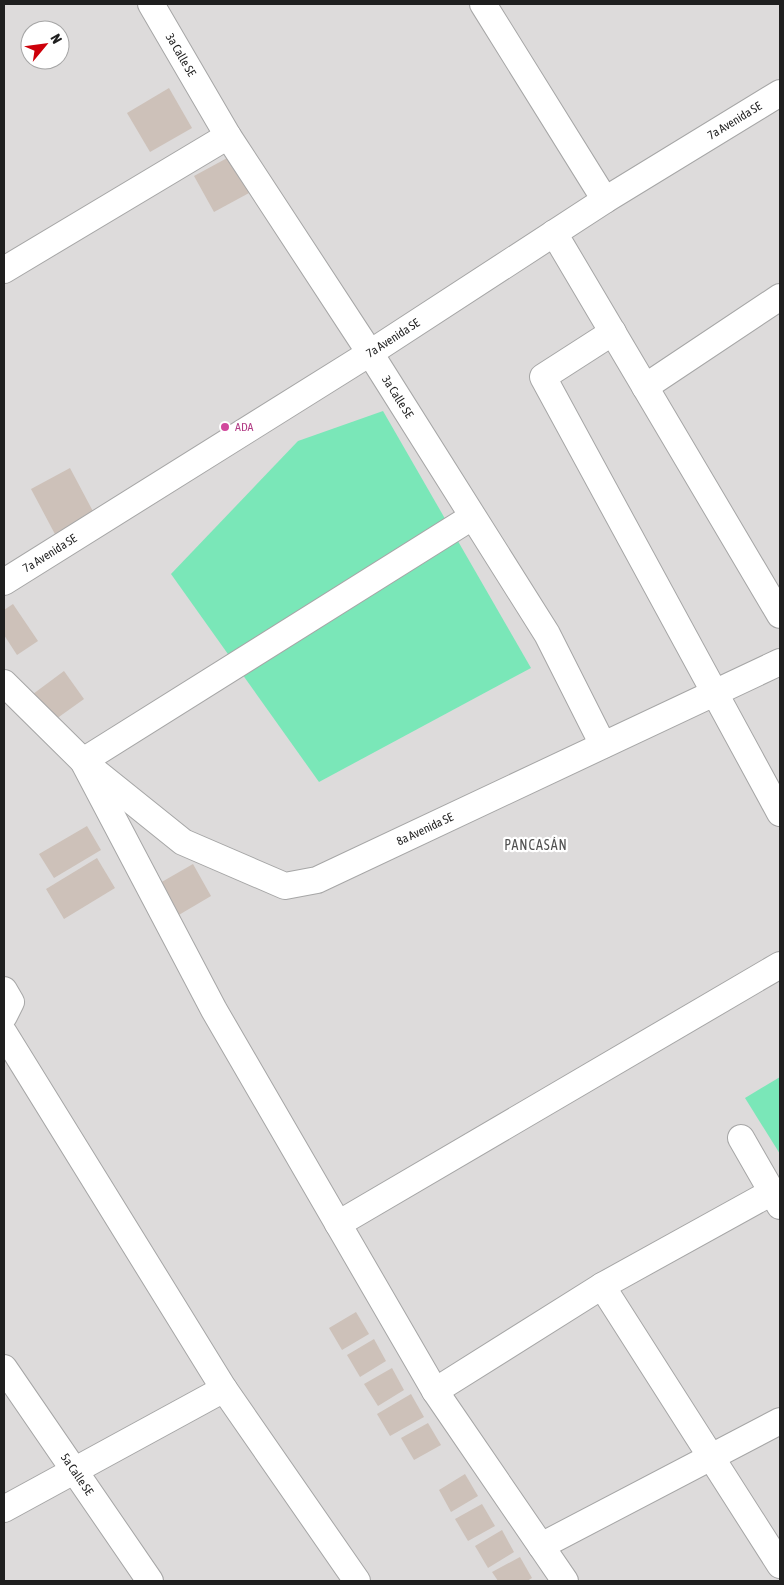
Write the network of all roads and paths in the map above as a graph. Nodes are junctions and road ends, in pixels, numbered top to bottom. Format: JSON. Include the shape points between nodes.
{"nodes":[{"id":1,"x":150,"y":4,"type":"edge"},
{"id":2,"x":483,"y":4,"type":"edge"},
{"id":3,"x":780,"y":93,"type":"edge"},
{"id":4,"x":228,"y":136,"type":"junction"},
{"id":5,"x":605,"y":200,"type":"junction"},
{"id":6,"x":554,"y":233,"type":"junction"},
{"id":7,"x":4,"y":270,"type":"edge"},
{"id":8,"x":780,"y":297,"type":"edge"},
{"id":9,"x":613,"y":332,"type":"junction"},
{"id":10,"x":370,"y":353,"type":"junction"},
{"id":11,"x":645,"y":387,"type":"junction"},
{"id":12,"x":472,"y":517,"type":"junction"},
{"id":13,"x":4,"y":582,"type":"edge"},
{"id":14,"x":780,"y":614,"type":"edge"},
{"id":15,"x":780,"y":662,"type":"edge"},
{"id":16,"x":4,"y":683,"type":"edge"},
{"id":17,"x":716,"y":692,"type":"junction"},
{"id":18,"x":603,"y":745,"type":"junction"},
{"id":19,"x":82,"y":761,"type":"junction"},
{"id":20,"x":780,"y":813,"type":"edge"},
{"id":21,"x":780,"y":964,"type":"edge"},
{"id":22,"x":4,"y":990,"type":"edge"},
{"id":23,"x":4,"y":1016,"type":"edge"},
{"id":24,"x":4,"y":1034,"type":"edge"},
{"id":25,"x":741,"y":1138,"type":"dead end"},
{"id":26,"x":776,"y":1199,"type":"edge"},
{"id":27,"x":338,"y":1224,"type":"junction"},
{"id":28,"x":602,"y":1286,"type":"junction"},
{"id":29,"x":4,"y":1368,"type":"edge"},
{"id":30,"x":224,"y":1389,"type":"junction"},
{"id":31,"x":435,"y":1391,"type":"junction"},
{"id":32,"x":780,"y":1421,"type":"edge"},
{"id":33,"x":712,"y":1458,"type":"junction"},
{"id":34,"x":74,"y":1470,"type":"junction"},
{"id":35,"x":4,"y":1509,"type":"edge"},
{"id":36,"x":541,"y":1546,"type":"junction"},
{"id":37,"x":780,"y":1565,"type":"edge"},
{"id":38,"x":150,"y":1581,"type":"edge"},
{"id":39,"x":357,"y":1581,"type":"edge"},
{"id":40,"x":565,"y":1581,"type":"edge"}],
"edges":[{"from":1,"to":4,"type":"street","name":"3a Calle SE"},
{"from":2,"to":5,"type":"street"},
{"from":3,"to":5,"type":"street","name":"7a Avenida SE"},
{"from":4,"to":7,"type":"street"},
{"from":4,"to":10,"type":"street","name":"3a Calle SE"},
{"from":5,"to":6,"type":"street","name":"7a Avenida SE"},
{"from":6,"to":9,"type":"street"},
{"from":6,"to":10,"type":"street","name":"7a Avenida SE"},
{"from":8,"to":11,"type":"street"},
{"from":9,"to":11,"type":"street"},
{"from":9,"to":17,"type":"street","via":[[543,377]]},
{"from":10,"to":12,"type":"street","name":"3a Calle SE"},
{"from":10,"to":13,"type":"street","name":"7a Avenida SE"},
{"from":11,"to":14,"type":"street"},
{"from":12,"to":18,"type":"street","name":"3a Calle SE","via":[[547,634]]},
{"from":12,"to":19,"type":"street"},
{"from":15,"to":17,"type":"street","name":"8a Avenida SE"},
{"from":16,"to":19,"type":"street"},
{"from":17,"to":18,"type":"street","name":"8a Avenida SE"},
{"from":17,"to":20,"type":"street"},
{"from":18,"to":19,"type":"street","name":"8a Avenida SE","via":[[317,880],[285,886],[183,842]]},
{"from":19,"to":27,"type":"street","via":[[214,1010]]},
{"from":21,"to":27,"type":"street"},
{"from":22,"to":23,"type":"street","via":[[10,1002]]},
{"from":24,"to":30,"type":"street"},
{"from":25,"to":26,"type":"street"},
{"from":26,"to":28,"type":"street"},
{"from":27,"to":31,"type":"street"},
{"from":28,"to":31,"type":"street"},
{"from":28,"to":33,"type":"street"},
{"from":29,"to":34,"type":"street","name":"5a Calle SE"},
{"from":30,"to":34,"type":"street"},
{"from":30,"to":39,"type":"street"},
{"from":31,"to":36,"type":"street"},
{"from":32,"to":33,"type":"street"},
{"from":33,"to":36,"type":"street"},
{"from":33,"to":37,"type":"street"},
{"from":34,"to":35,"type":"street"},
{"from":34,"to":38,"type":"street","name":"5a Calle SE"},
{"from":36,"to":40,"type":"street"}]}
